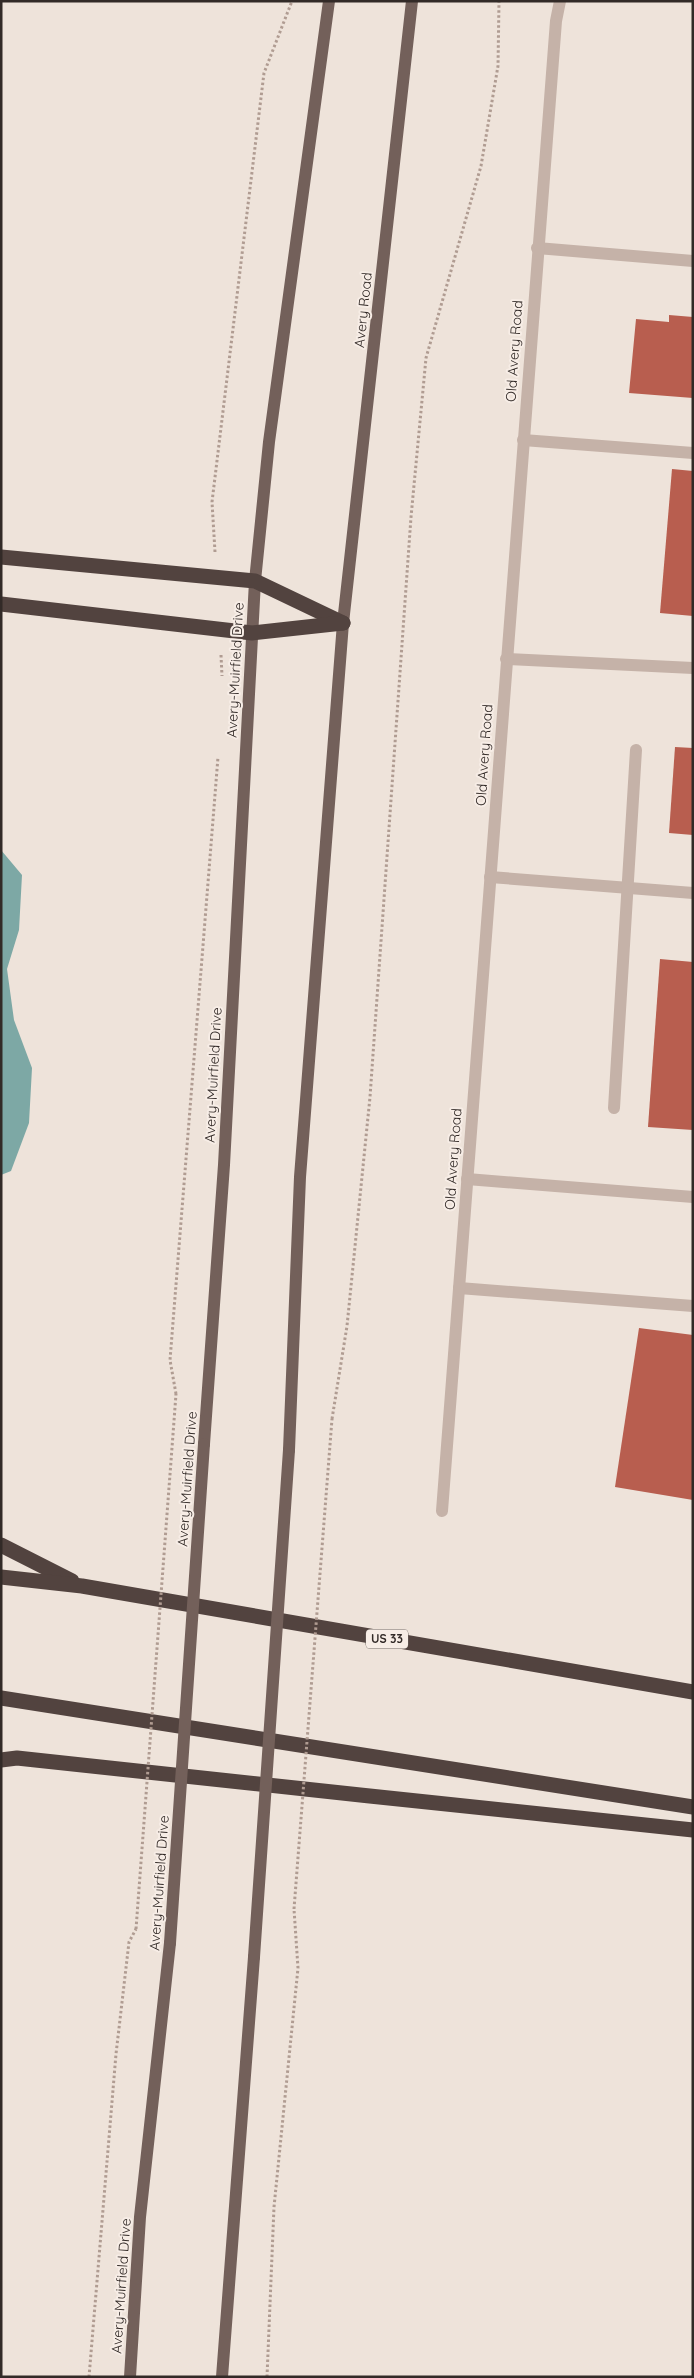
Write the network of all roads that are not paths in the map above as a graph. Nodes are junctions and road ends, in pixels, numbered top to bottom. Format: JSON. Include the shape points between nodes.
{"nodes":[{"id":1,"x":329,"y":1,"type":"edge"},
{"id":2,"x":412,"y":1,"type":"edge"},
{"id":3,"x":560,"y":1,"type":"edge"},
{"id":4,"x":537,"y":248,"type":"junction"},
{"id":5,"x":693,"y":261,"type":"edge"},
{"id":6,"x":522,"y":440,"type":"junction"},
{"id":7,"x":693,"y":453,"type":"edge"},
{"id":8,"x":1,"y":557,"type":"edge"},
{"id":9,"x":255,"y":581,"type":"junction"},
{"id":10,"x":1,"y":604,"type":"edge"},
{"id":11,"x":344,"y":623,"type":"junction"},
{"id":12,"x":252,"y":633,"type":"junction"},
{"id":13,"x":506,"y":659,"type":"junction"},
{"id":14,"x":693,"y":668,"type":"edge"},
{"id":15,"x":636,"y":750,"type":"dead end"},
{"id":16,"x":490,"y":877,"type":"junction"},
{"id":17,"x":629,"y":888,"type":"junction"},
{"id":18,"x":693,"y":893,"type":"edge"},
{"id":19,"x":614,"y":1108,"type":"dead end"},
{"id":20,"x":467,"y":1178,"type":"junction"},
{"id":21,"x":693,"y":1197,"type":"edge"},
{"id":22,"x":458,"y":1288,"type":"junction"},
{"id":23,"x":693,"y":1306,"type":"edge"},
{"id":24,"x":442,"y":1511,"type":"dead end"},
{"id":25,"x":1,"y":1545,"type":"edge"},
{"id":26,"x":1,"y":1577,"type":"edge"},
{"id":27,"x":82,"y":1586,"type":"junction"},
{"id":28,"x":693,"y":1692,"type":"edge"},
{"id":29,"x":1,"y":1698,"type":"edge"},
{"id":30,"x":1,"y":1760,"type":"edge"},
{"id":31,"x":693,"y":1807,"type":"edge"},
{"id":32,"x":693,"y":1830,"type":"edge"},
{"id":33,"x":130,"y":2377,"type":"edge"},
{"id":34,"x":222,"y":2377,"type":"edge"}],
"edges":[{"from":1,"to":9,"type":"main road","via":[[269,442]]},
{"from":2,"to":11,"type":"main road","name":"Avery Road"},
{"from":3,"to":4,"type":"street","name":"Old Avery Road"},
{"from":4,"to":5,"type":"street"},
{"from":4,"to":6,"type":"street","name":"Old Avery Road"},
{"from":6,"to":7,"type":"street"},
{"from":6,"to":13,"type":"street","name":"Old Avery Road"},
{"from":8,"to":9,"type":"highway"},
{"from":9,"to":11,"type":"highway"},
{"from":9,"to":12,"type":"main road","name":"Avery-Muirfield Drive"},
{"from":10,"to":12,"type":"highway"},
{"from":11,"to":12,"type":"highway"},
{"from":11,"to":34,"type":"main road","bridge":true,"via":[[300,1177],[289,1450]]},
{"from":12,"to":33,"type":"main road","name":"Avery-Muirfield Drive","bridge":true,"via":[[224,1155],[170,1943],[140,2218]]},
{"from":13,"to":14,"type":"street"},
{"from":13,"to":16,"type":"street","name":"Old Avery Road"},
{"from":15,"to":17,"type":"street"},
{"from":16,"to":17,"type":"street"},
{"from":16,"to":20,"type":"street","name":"Old Avery Road"},
{"from":17,"to":18,"type":"street"},
{"from":17,"to":19,"type":"street"},
{"from":20,"to":21,"type":"street"},
{"from":20,"to":22,"type":"street","name":"Old Avery Road"},
{"from":22,"to":23,"type":"street"},
{"from":22,"to":24,"type":"street","name":"Old Avery Road"},
{"from":25,"to":27,"type":"highway"},
{"from":26,"to":27,"type":"highway","number":"US 33"},
{"from":27,"to":28,"type":"highway","number":"US 33"},
{"from":29,"to":31,"type":"highway"},
{"from":30,"to":32,"type":"highway","via":[[17,1758]]}]}
